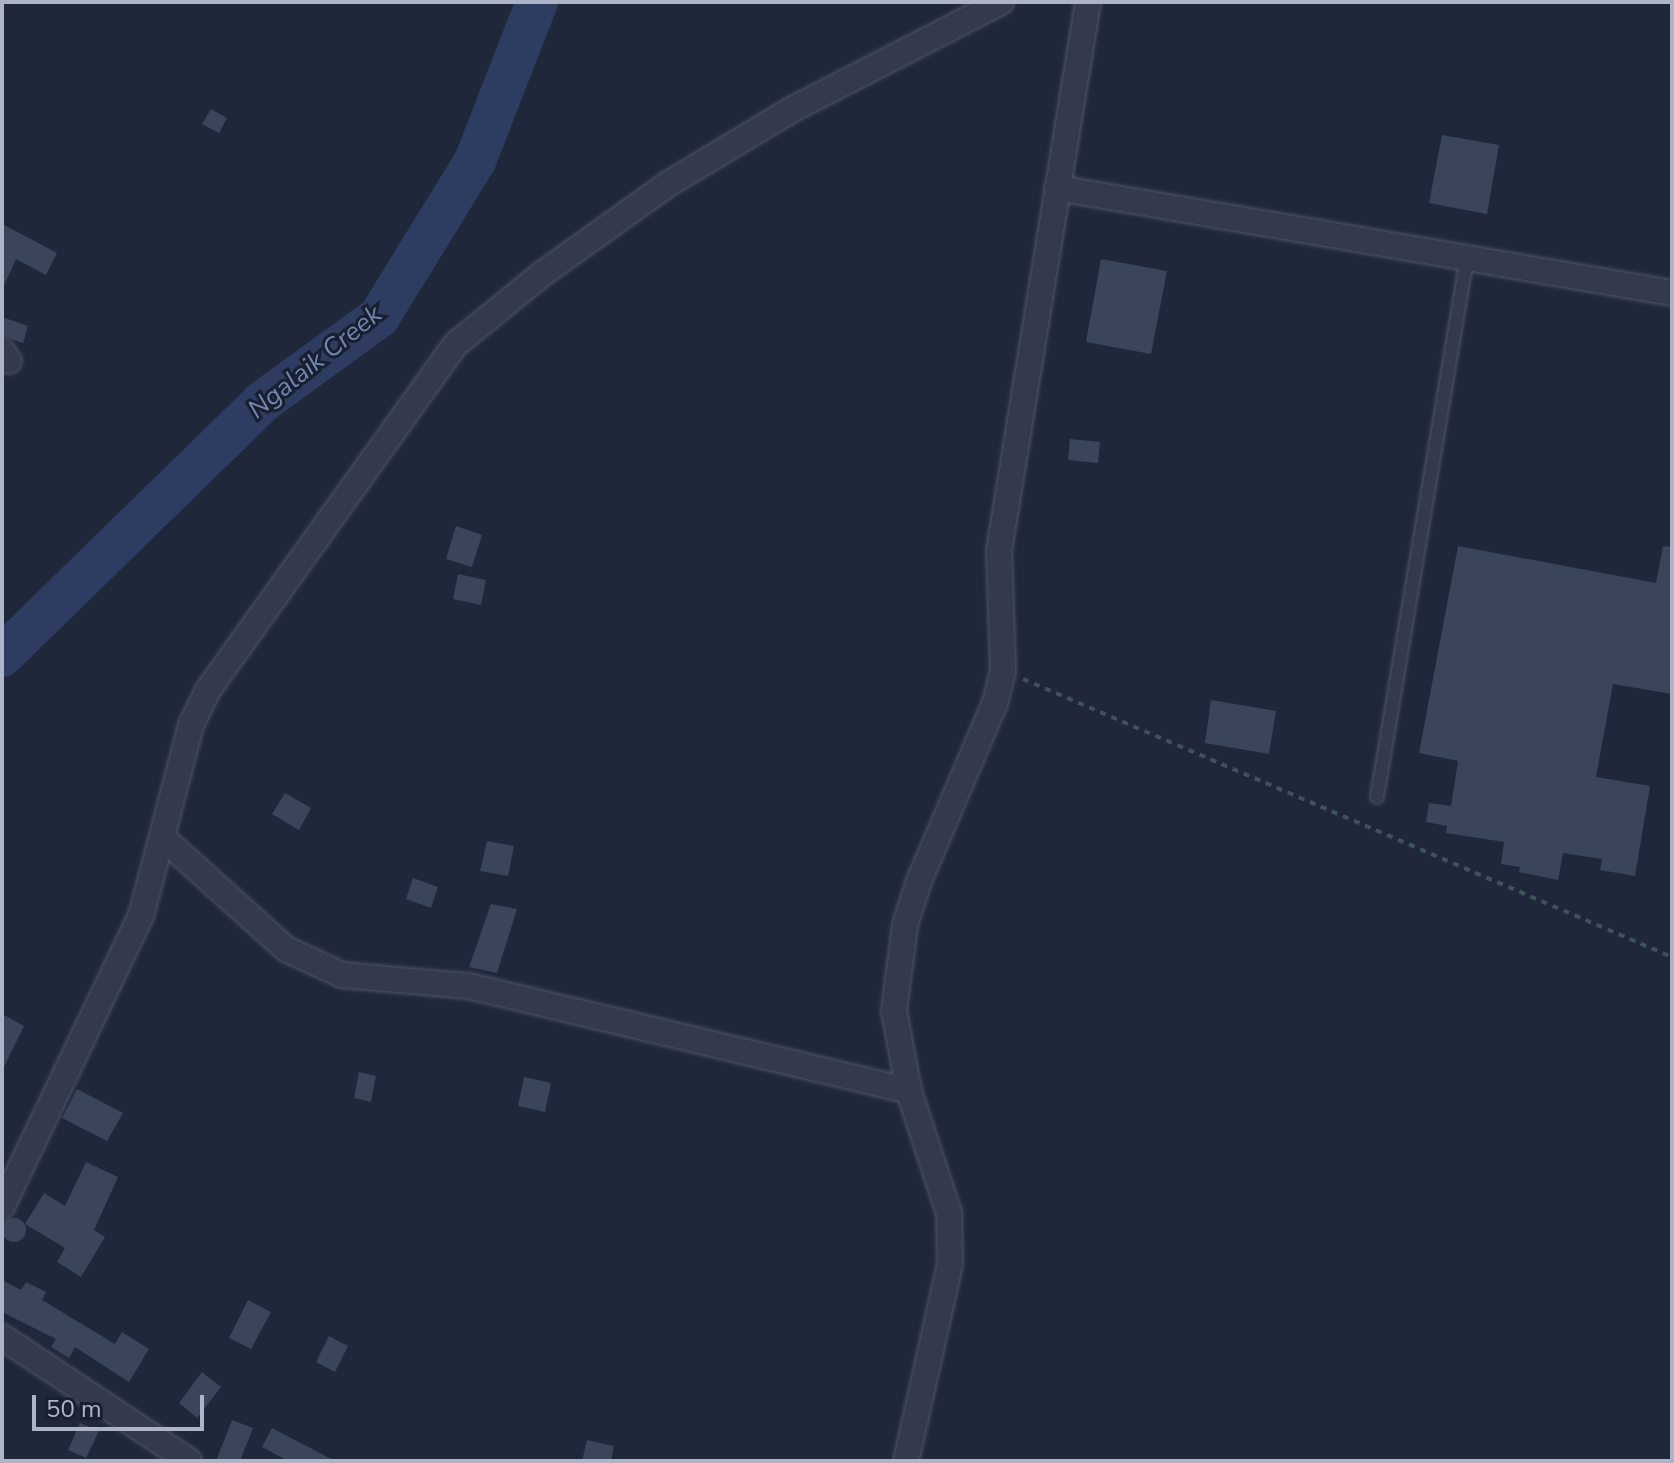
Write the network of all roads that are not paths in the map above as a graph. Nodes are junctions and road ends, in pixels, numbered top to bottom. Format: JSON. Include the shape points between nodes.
{"nodes":[{"id":1,"x":1001,"y":2,"type":"edge"},
{"id":2,"x":1088,"y":2,"type":"edge"},
{"id":3,"x":1057,"y":188,"type":"junction"},
{"id":4,"x":1467,"y":258,"type":"junction"},
{"id":5,"x":1672,"y":293,"type":"edge"},
{"id":6,"x":1377,"y":797,"type":"dead end"},
{"id":7,"x":165,"y":840,"type":"junction"},
{"id":8,"x":909,"y":1091,"type":"junction"},
{"id":9,"x":2,"y":1207,"type":"edge"},
{"id":10,"x":2,"y":1337,"type":"edge"},
{"id":11,"x":189,"y":1461,"type":"edge"},
{"id":12,"x":906,"y":1461,"type":"edge"}],
"edges":[{"from":1,"to":7,"type":"street","via":[[791,110],[668,184],[542,274],[456,344],[208,690],[191,725]]},
{"from":2,"to":3,"type":"street"},
{"from":3,"to":4,"type":"street"},
{"from":3,"to":8,"type":"street","via":[[999,551],[1003,670],[995,703],[929,854],[905,925],[894,1011]]},
{"from":4,"to":5,"type":"street"},
{"from":4,"to":6,"type":"lane"},
{"from":7,"to":8,"type":"street","via":[[286,949],[342,975],[469,986]]},
{"from":7,"to":9,"type":"street","via":[[141,916]]},
{"from":8,"to":12,"type":"street","via":[[949,1213],[950,1264]]},
{"from":10,"to":11,"type":"street"}]}
